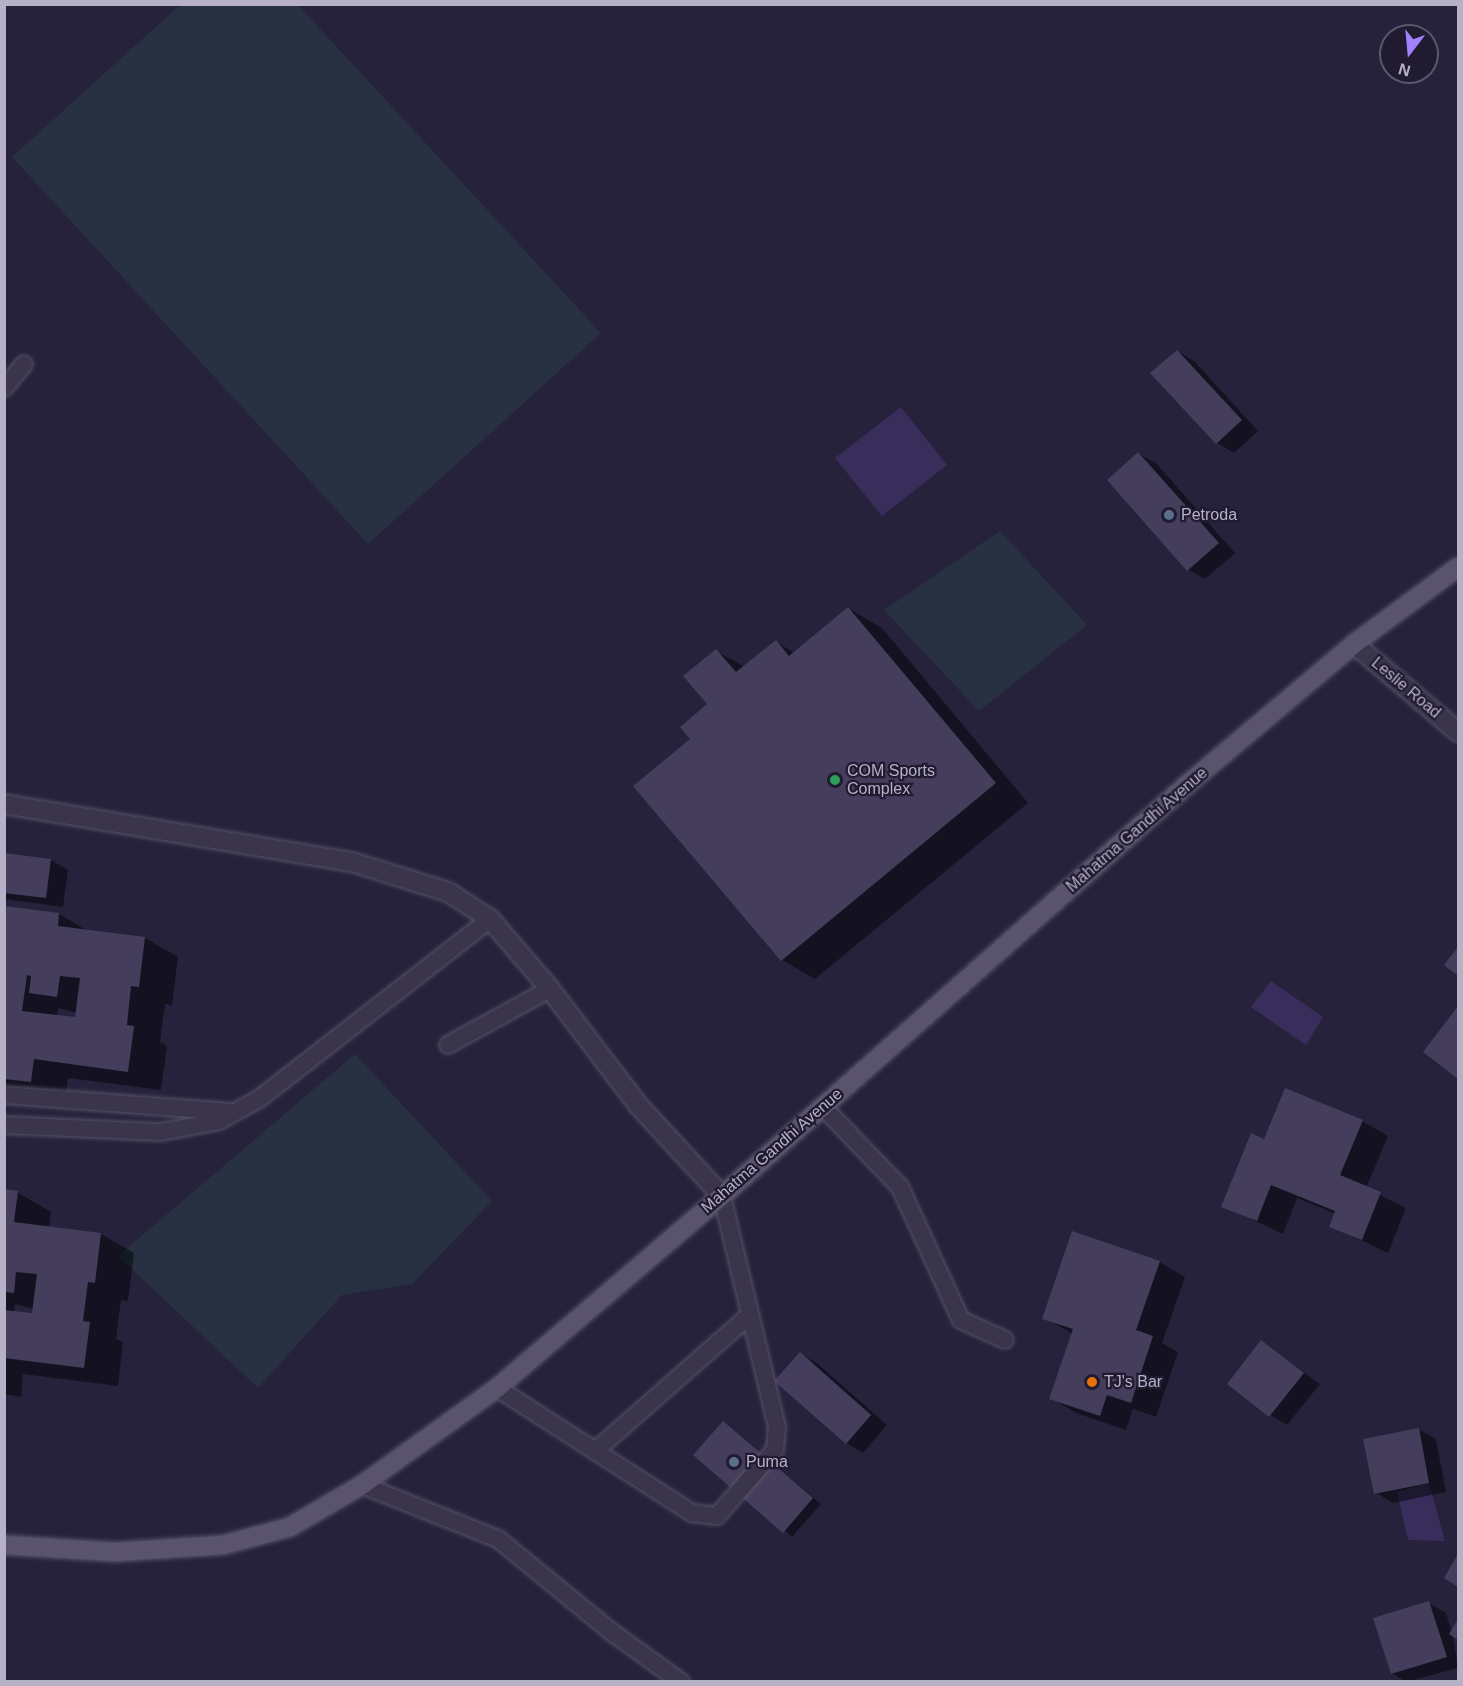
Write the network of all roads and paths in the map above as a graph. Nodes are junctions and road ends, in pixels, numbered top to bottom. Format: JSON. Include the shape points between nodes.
{"nodes":[{"id":1,"x":24,"y":364,"type":"dead end"},
{"id":2,"x":4,"y":388,"type":"edge"},
{"id":3,"x":1458,"y":567,"type":"edge"},
{"id":4,"x":1354,"y":644,"type":"junction"},
{"id":5,"x":1458,"y":732,"type":"edge"},
{"id":6,"x":4,"y":804,"type":"edge"},
{"id":7,"x":490,"y":919,"type":"junction"},
{"id":8,"x":550,"y":989,"type":"junction"},
{"id":9,"x":448,"y":1045,"type":"dead end"},
{"id":10,"x":4,"y":1095,"type":"edge"},
{"id":11,"x":823,"y":1107,"type":"junction"},
{"id":12,"x":234,"y":1113,"type":"junction"},
{"id":13,"x":4,"y":1125,"type":"edge"},
{"id":14,"x":722,"y":1196,"type":"junction"},
{"id":15,"x":750,"y":1315,"type":"junction"},
{"id":16,"x":1005,"y":1340,"type":"dead end"},
{"id":17,"x":497,"y":1388,"type":"junction"},
{"id":18,"x":595,"y":1450,"type":"junction"},
{"id":19,"x":362,"y":1485,"type":"junction"},
{"id":20,"x":4,"y":1545,"type":"edge"},
{"id":21,"x":681,"y":1682,"type":"edge"}],
"edges":[{"from":1,"to":2,"type":"lane"},
{"from":3,"to":4,"type":"main road","name":"Mahatma Gandhi Avenue"},
{"from":4,"to":5,"type":"street","name":"Leslie Road"},
{"from":4,"to":11,"type":"main road","name":"Mahatma Gandhi Avenue","via":[[1189,783]]},
{"from":6,"to":7,"type":"street","via":[[352,862],[448,891]]},
{"from":7,"to":8,"type":"street"},
{"from":7,"to":12,"type":"lane","via":[[259,1099]]},
{"from":8,"to":9,"type":"lane"},
{"from":8,"to":14,"type":"street","via":[[638,1105]]},
{"from":10,"to":12,"type":"lane"},
{"from":11,"to":14,"type":"main road","name":"Mahatma Gandhi Avenue"},
{"from":11,"to":16,"type":"lane","via":[[900,1187],[962,1320]]},
{"from":12,"to":13,"type":"lane","via":[[219,1121],[161,1132]]},
{"from":14,"to":15,"type":"lane"},
{"from":14,"to":17,"type":"main road","name":"Mahatma Gandhi Avenue"},
{"from":15,"to":18,"type":"lane"},
{"from":15,"to":18,"type":"lane","via":[[777,1427],[775,1450],[717,1516],[692,1513]]},
{"from":17,"to":18,"type":"lane"},
{"from":17,"to":19,"type":"main road","name":"Mahatma Gandhi Avenue"},
{"from":19,"to":20,"type":"main road","name":"Mahatma Gandhi Avenue","via":[[290,1527],[223,1545],[115,1552]]},
{"from":19,"to":21,"type":"lane","via":[[498,1539],[613,1633]]}]}
